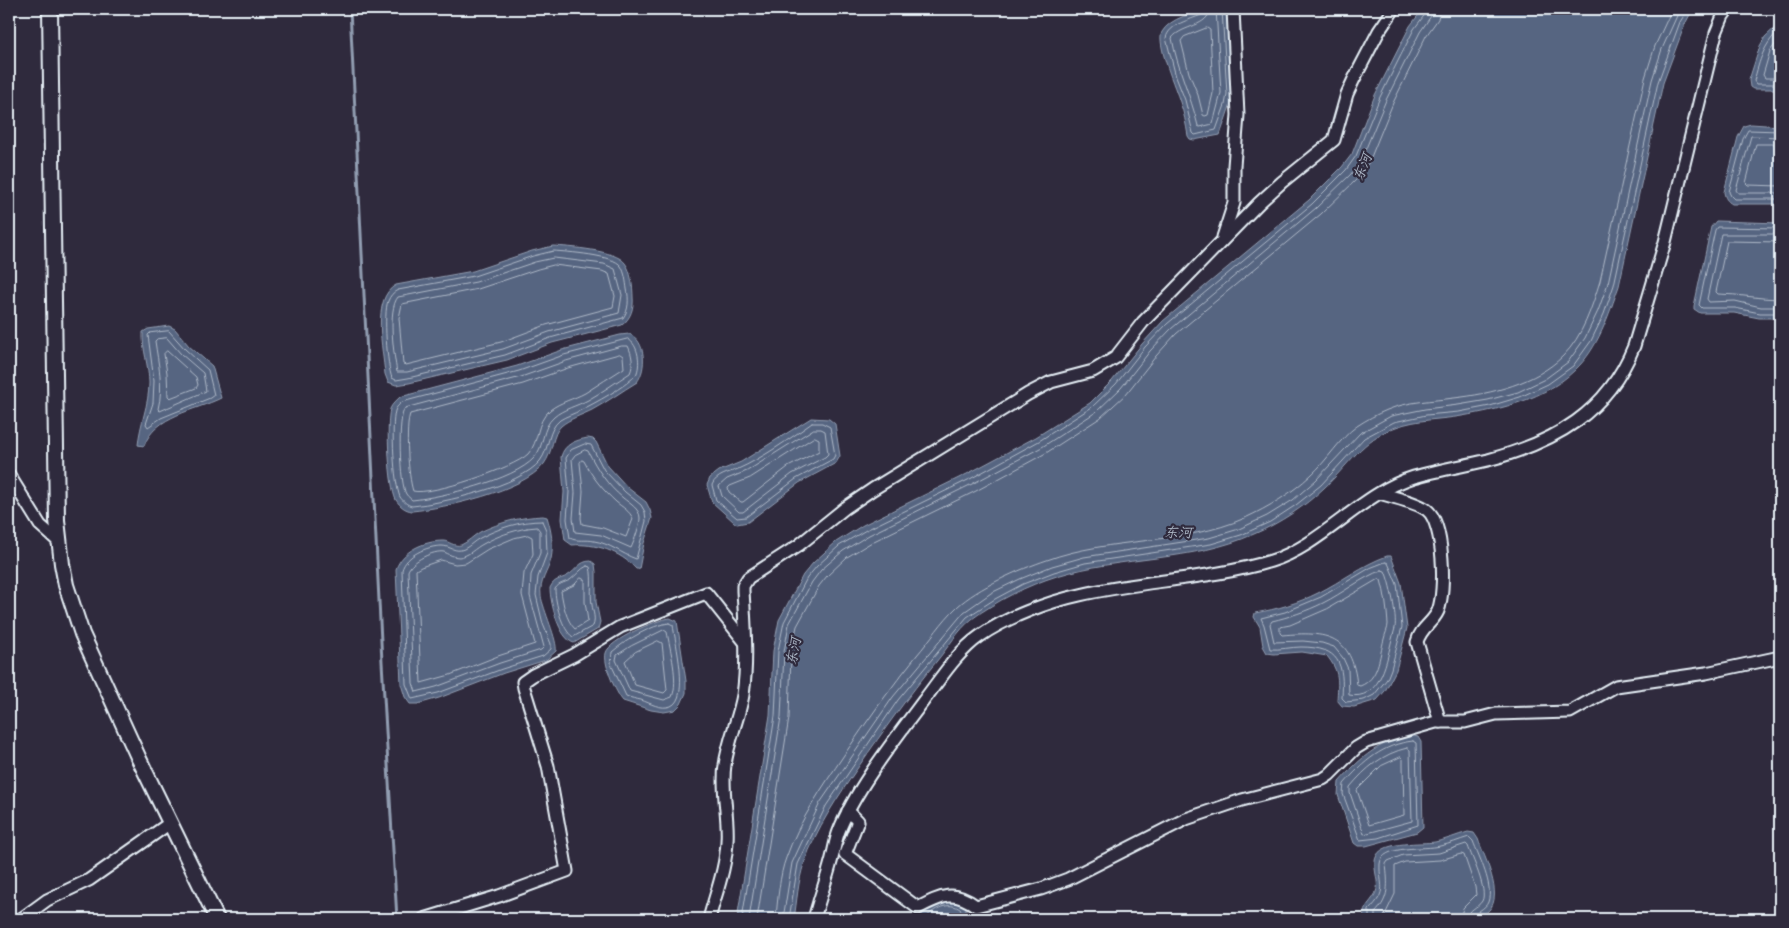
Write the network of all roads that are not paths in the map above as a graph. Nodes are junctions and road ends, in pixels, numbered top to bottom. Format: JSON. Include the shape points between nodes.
{"nodes":[{"id":1,"x":50,"y":9,"type":"edge"},
{"id":2,"x":1233,"y":9,"type":"edge"},
{"id":3,"x":1394,"y":9,"type":"edge"},
{"id":4,"x":1728,"y":9,"type":"edge"},
{"id":5,"x":1220,"y":242,"type":"junction"},
{"id":6,"x":9,"y":475,"type":"edge"},
{"id":7,"x":1380,"y":493,"type":"junction"},
{"id":8,"x":58,"y":542,"type":"junction"},
{"id":9,"x":745,"y":642,"type":"junction"},
{"id":10,"x":1780,"y":657,"type":"edge"},
{"id":11,"x":1440,"y":722,"type":"junction"},
{"id":12,"x":848,"y":811,"type":"junction"},
{"id":13,"x":170,"y":823,"type":"junction"},
{"id":14,"x":21,"y":919,"type":"edge"},
{"id":15,"x":217,"y":919,"type":"edge"},
{"id":16,"x":424,"y":919,"type":"edge"},
{"id":17,"x":709,"y":919,"type":"edge"},
{"id":18,"x":814,"y":919,"type":"edge"}],
"edges":[{"from":1,"to":8,"type":"street"},
{"from":2,"to":5,"type":"street","via":[[1238,115],[1234,203]]},
{"from":3,"to":5,"type":"street","via":[[1347,94],[1334,140],[1282,182]]},
{"from":4,"to":7,"type":"street","via":[[1716,33],[1665,242],[1646,306],[1629,358],[1617,377],[1588,413],[1547,439],[1500,456],[1416,477]]},
{"from":5,"to":9,"type":"street","via":[[1144,322],[1115,358],[1093,371],[1051,382],[1028,394],[873,489],[798,545],[751,574],[744,586]]},
{"from":6,"to":8,"type":"street","via":[[40,525]]},
{"from":7,"to":11,"type":"street","via":[[1424,508],[1437,527],[1442,596],[1437,613],[1421,630],[1417,642]]},
{"from":7,"to":12,"type":"street","via":[[1303,546],[1273,561],[1078,595],[1024,614],[982,634],[961,652],[939,681],[879,762]]},
{"from":8,"to":13,"type":"street","via":[[66,585],[82,634]]},
{"from":9,"to":16,"type":"street","via":[[706,593],[620,627],[523,682],[548,766],[567,871]]},
{"from":9,"to":17,"type":"street","via":[[743,693],[724,773],[728,830],[726,855]]},
{"from":10,"to":11,"type":"street","via":[[1616,686],[1570,712],[1496,714],[1465,722]]},
{"from":11,"to":12,"type":"street","via":[[1366,742],[1324,779],[1242,800],[1186,819],[1068,880],[976,906],[968,899],[954,895],[940,897],[918,908],[893,890],[845,854],[858,821]]},
{"from":12,"to":18,"type":"street","via":[[837,836]]},
{"from":13,"to":14,"type":"street","via":[[89,880],[47,900]]},
{"from":13,"to":15,"type":"street"}]}
